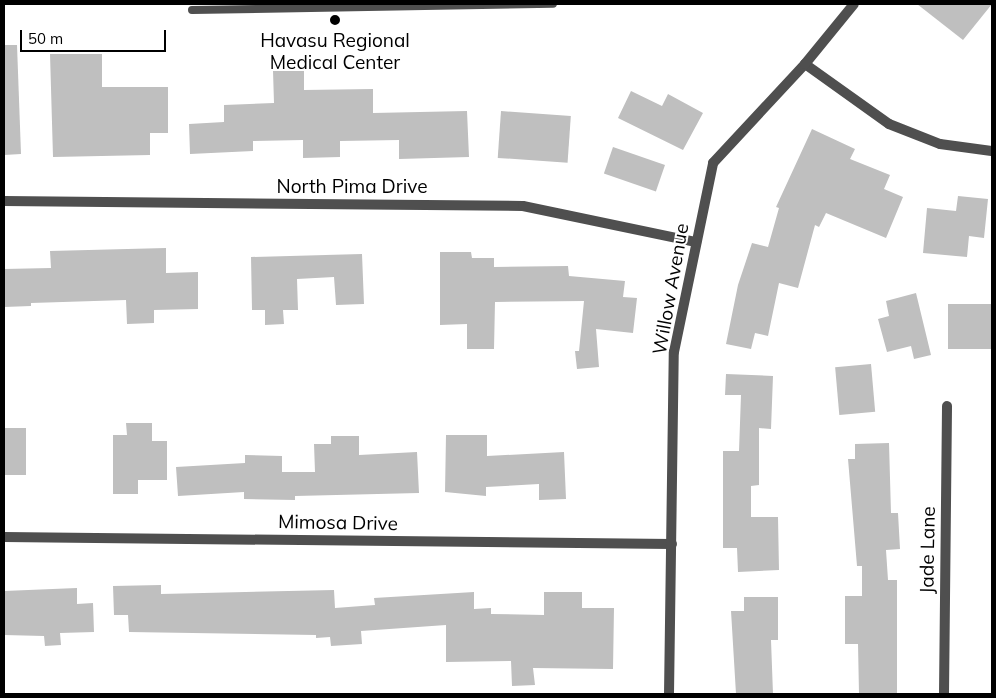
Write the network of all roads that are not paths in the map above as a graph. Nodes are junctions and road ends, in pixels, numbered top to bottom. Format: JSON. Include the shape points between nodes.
{"nodes":[{"id":1,"x":553,"y":4,"type":"edge"},
{"id":2,"x":854,"y":4,"type":"edge"},
{"id":3,"x":192,"y":10,"type":"dead end"},
{"id":4,"x":806,"y":64,"type":"junction"},
{"id":5,"x":992,"y":151,"type":"edge"},
{"id":6,"x":4,"y":201,"type":"edge"},
{"id":7,"x":696,"y":242,"type":"junction"},
{"id":8,"x":947,"y":406,"type":"dead end"},
{"id":9,"x":4,"y":537,"type":"edge"},
{"id":10,"x":672,"y":544,"type":"junction"},
{"id":11,"x":669,"y":694,"type":"edge"},
{"id":12,"x":944,"y":694,"type":"edge"}],
"edges":[{"from":1,"to":3,"type":"lane"},
{"from":2,"to":4,"type":"street","name":"Willow Avenue"},
{"from":4,"to":5,"type":"street","via":[[889,124],[940,144]]},
{"from":4,"to":7,"type":"street","name":"Willow Avenue","via":[[713,163]]},
{"from":6,"to":7,"type":"street","name":"North Pima Drive","via":[[523,206]]},
{"from":7,"to":10,"type":"street","name":"Willow Avenue","via":[[674,352]]},
{"from":8,"to":12,"type":"street","name":"Jade Lane"},
{"from":9,"to":10,"type":"street","name":"Mimosa Drive"},
{"from":10,"to":11,"type":"street","name":"Willow Avenue"}]}
